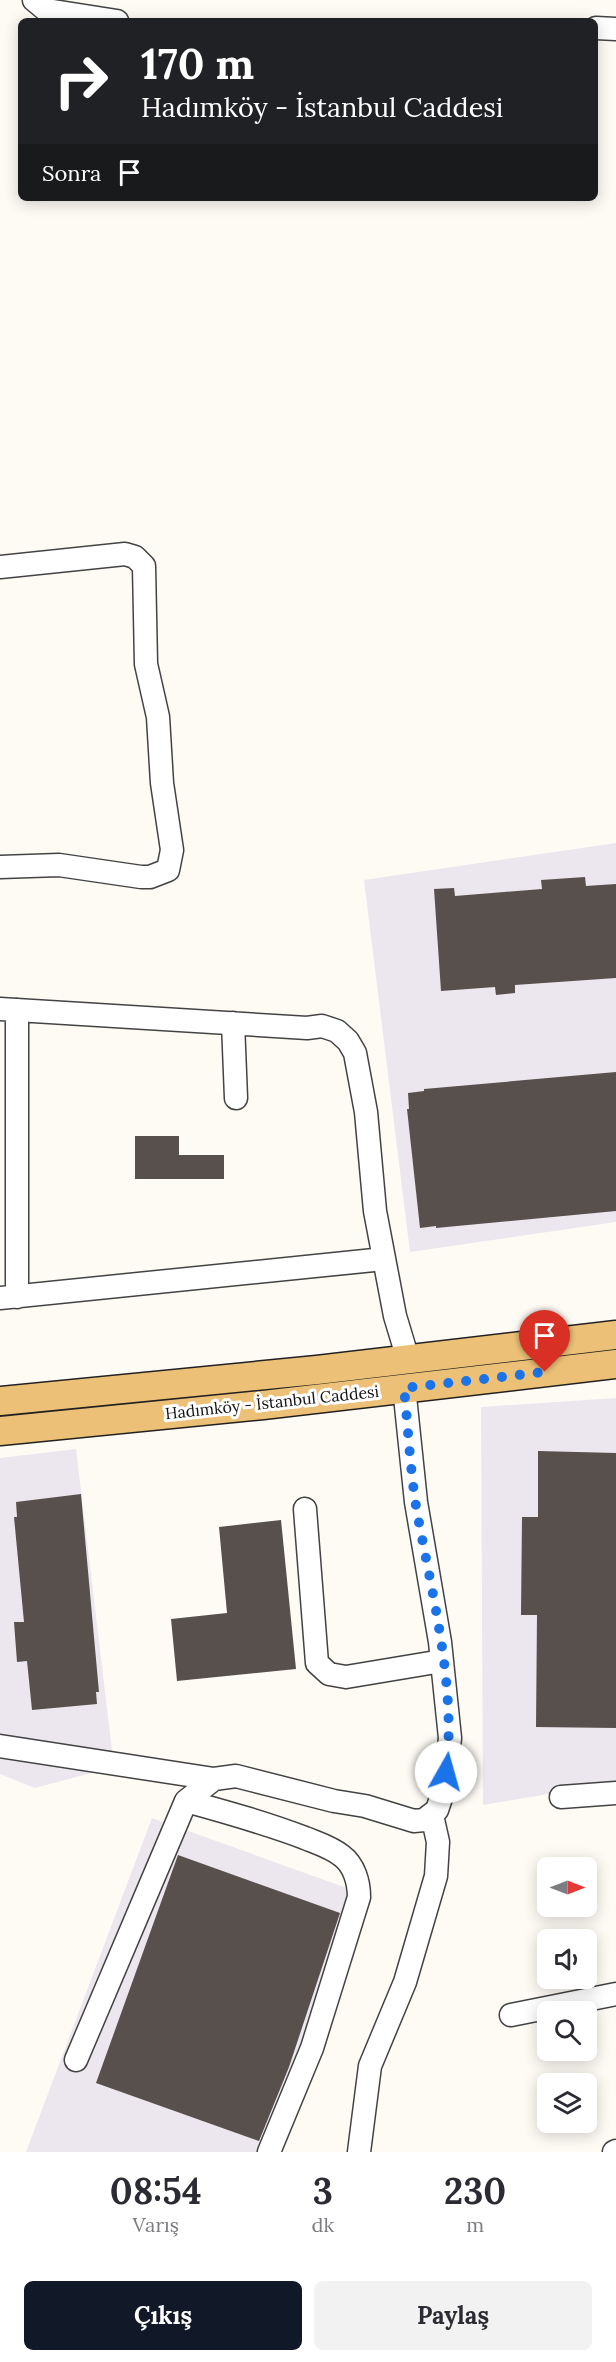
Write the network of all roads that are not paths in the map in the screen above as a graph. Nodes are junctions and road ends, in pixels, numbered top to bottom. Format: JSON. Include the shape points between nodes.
{"nodes":[{"id":1,"x":34,"y":0,"type":"edge"},
{"id":2,"x":98,"y":18,"type":"edge"},
{"id":3,"x":598,"y":28,"type":"edge"},
{"id":4,"x":616,"y":29,"type":"edge"},
{"id":5,"x":0,"y":567,"type":"edge"},
{"id":6,"x":0,"y":867,"type":"edge"},
{"id":7,"x":9,"y":1009,"type":"edge"},
{"id":8,"x":233,"y":1023,"type":"junction"},
{"id":9,"x":236,"y":1098,"type":"dead end"},
{"id":10,"x":384,"y":1258,"type":"junction"},
{"id":11,"x":8,"y":1297,"type":"edge"},
{"id":12,"x":616,"y":1335,"type":"edge"},
{"id":13,"x":408,"y":1359,"type":"junction"},
{"id":14,"x":616,"y":1364,"type":"edge"},
{"id":15,"x":404,"y":1388,"type":"junction"},
{"id":16,"x":0,"y":1401,"type":"edge"},
{"id":17,"x":0,"y":1431,"type":"edge"},
{"id":18,"x":305,"y":1509,"type":"dead end"},
{"id":19,"x":442,"y":1661,"type":"junction"},
{"id":20,"x":0,"y":1746,"type":"edge"},
{"id":21,"x":214,"y":1779,"type":"junction"},
{"id":22,"x":616,"y":1792,"type":"edge"},
{"id":23,"x":561,"y":1797,"type":"dead end"},
{"id":24,"x":186,"y":1801,"type":"junction"},
{"id":25,"x":432,"y":1815,"type":"junction"},
{"id":26,"x":616,"y":1994,"type":"edge"},
{"id":27,"x":510,"y":2015,"type":"dead end"},
{"id":28,"x":76,"y":2060,"type":"dead end"},
{"id":29,"x":269,"y":2152,"type":"edge"},
{"id":30,"x":359,"y":2152,"type":"edge"}],
"edges":[{"from":1,"to":2,"type":"street","via":[[46,10]]},
{"from":3,"to":4,"type":"street"},
{"from":5,"to":6,"type":"street","via":[[125,554],[144,566],[146,664],[158,717],[172,850],[168,870],[150,877],[59,865]]},
{"from":7,"to":8,"type":"street"},
{"from":7,"to":11,"type":"street"},
{"from":8,"to":9,"type":"street"},
{"from":8,"to":10,"type":"street","via":[[322,1026],[337,1031],[348,1041],[362,1081],[375,1211]]},
{"from":10,"to":11,"type":"street"},
{"from":10,"to":13,"type":"street"},
{"from":12,"to":13,"type":"main road","name":"Hadımköy - İstanbul Caddesi"},
{"from":13,"to":16,"type":"main road","name":"Hadımköy - İstanbul Caddesi"},
{"from":14,"to":15,"type":"main road","name":"Hadımköy - İstanbul Caddesi"},
{"from":15,"to":17,"type":"main road","name":"Hadımköy - İstanbul Caddesi"},
{"from":15,"to":19,"type":"street","via":[[416,1502]]},
{"from":18,"to":19,"type":"street","via":[[317,1663],[329,1674],[346,1677]]},
{"from":19,"to":25,"type":"street","via":[[450,1738],[444,1789],[438,1810]]},
{"from":20,"to":21,"type":"street"},
{"from":21,"to":24,"type":"street"},
{"from":21,"to":25,"type":"street","via":[[237,1776],[262,1780],[414,1821]]},
{"from":22,"to":23,"type":"street"},
{"from":24,"to":28,"type":"street"},
{"from":24,"to":29,"type":"street","via":[[267,1824],[330,1848],[351,1866],[359,1886],[359,1897],[312,2048]]},
{"from":25,"to":30,"type":"street","via":[[438,1842],[436,1876],[405,1982],[370,2066]]},
{"from":26,"to":27,"type":"street"}]}
